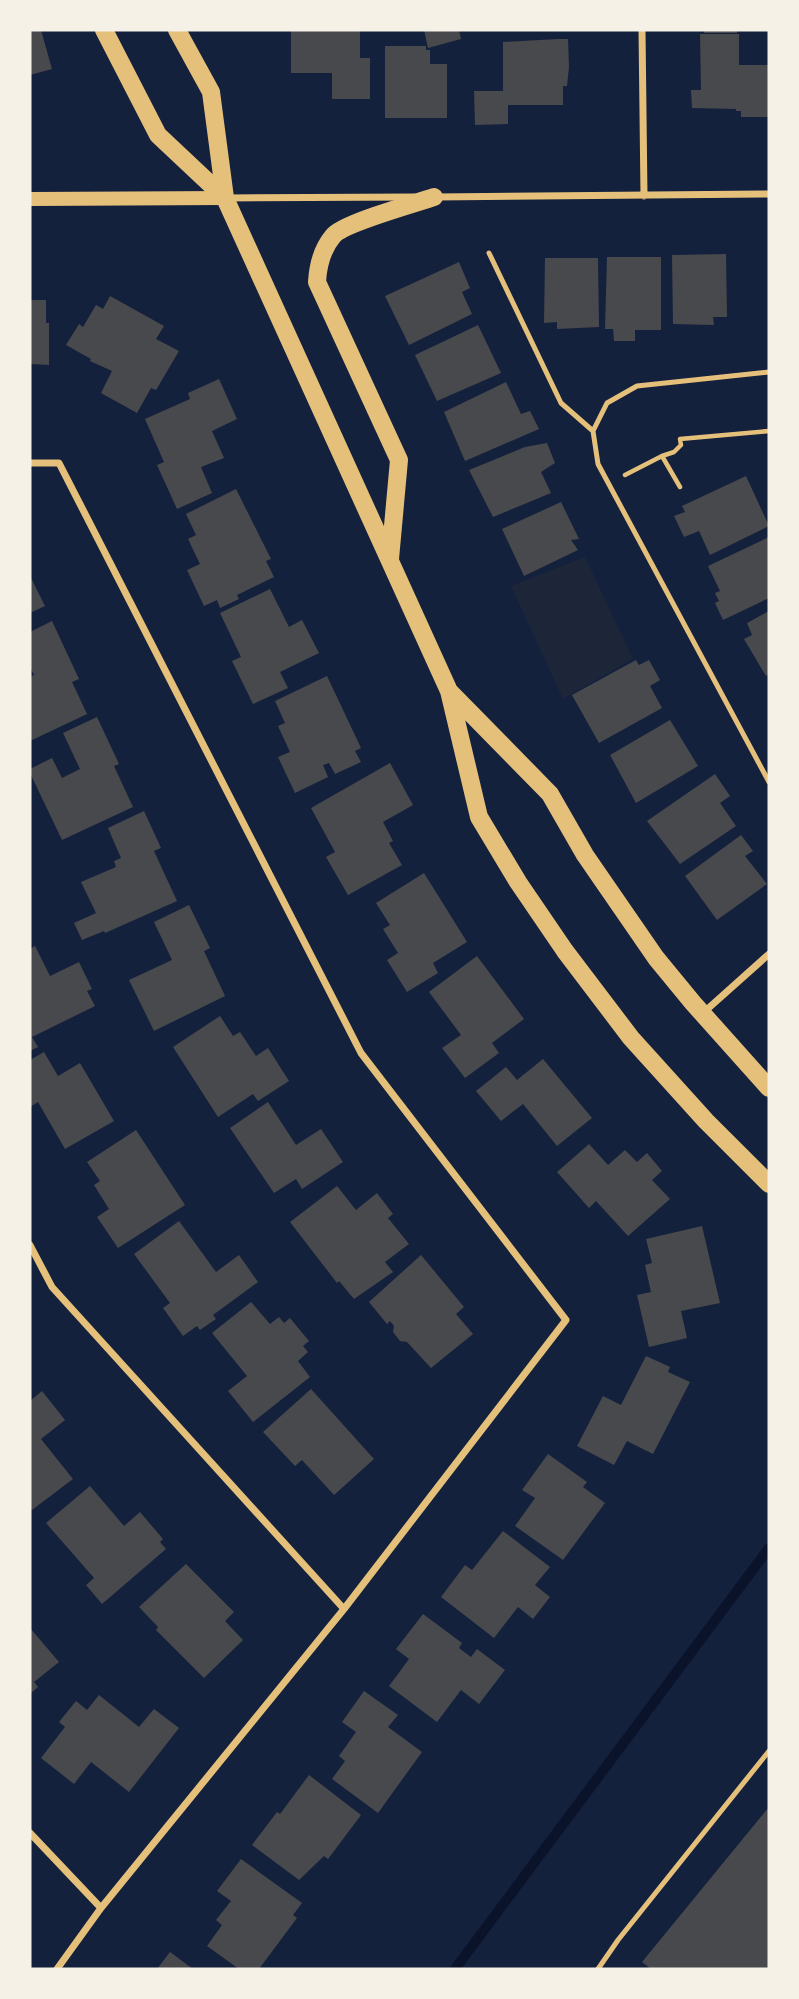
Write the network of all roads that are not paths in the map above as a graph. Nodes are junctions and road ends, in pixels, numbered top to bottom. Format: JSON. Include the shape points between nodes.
{"nodes":[{"id":1,"x":104,"y":30,"type":"edge"},
{"id":2,"x":177,"y":30,"type":"edge"},
{"id":3,"x":642,"y":30,"type":"edge"},
{"id":4,"x":769,"y":194,"type":"edge"},
{"id":5,"x":434,"y":197,"type":"junction"},
{"id":6,"x":644,"y":197,"type":"junction"},
{"id":7,"x":225,"y":198,"type":"junction"},
{"id":8,"x":30,"y":199,"type":"edge"},
{"id":9,"x":489,"y":253,"type":"dead end"},
{"id":10,"x":769,"y":372,"type":"edge"},
{"id":11,"x":593,"y":431,"type":"junction"},
{"id":12,"x":30,"y":463,"type":"edge"},
{"id":13,"x":390,"y":563,"type":"junction"},
{"id":14,"x":449,"y":691,"type":"junction"},
{"id":15,"x":769,"y":782,"type":"edge"},
{"id":16,"x":769,"y":954,"type":"edge"},
{"id":17,"x":702,"y":1014,"type":"junction"},
{"id":18,"x":769,"y":1088,"type":"edge"},
{"id":19,"x":769,"y":1184,"type":"edge"},
{"id":20,"x":30,"y":1245,"type":"edge"},
{"id":21,"x":344,"y":1609,"type":"junction"},
{"id":22,"x":769,"y":1751,"type":"edge"},
{"id":23,"x":30,"y":1833,"type":"edge"},
{"id":24,"x":102,"y":1908,"type":"junction"},
{"id":25,"x":57,"y":1969,"type":"edge"},
{"id":26,"x":598,"y":1969,"type":"edge"}],
"edges":[{"from":1,"to":7,"type":"main road","via":[[158,135]]},
{"from":2,"to":7,"type":"main road","via":[[211,92]]},
{"from":3,"to":6,"type":"street"},
{"from":4,"to":6,"type":"street"},
{"from":5,"to":6,"type":"street"},
{"from":5,"to":7,"type":"street"},
{"from":5,"to":13,"type":"main road","via":[[334,233],[318,264],[317,282],[399,460]]},
{"from":7,"to":8,"type":"main road"},
{"from":7,"to":13,"type":"main road"},
{"from":9,"to":11,"type":"lane","via":[[561,403]]},
{"from":10,"to":11,"type":"lane","via":[[637,386],[607,403]]},
{"from":11,"to":15,"type":"lane","via":[[598,464]]},
{"from":12,"to":21,"type":"street","via":[[60,463],[361,1053],[566,1320]]},
{"from":13,"to":14,"type":"main road"},
{"from":14,"to":17,"type":"main road","via":[[550,794],[627,918]]},
{"from":14,"to":19,"type":"main road","via":[[479,817],[519,882],[632,1038]]},
{"from":16,"to":17,"type":"street"},
{"from":17,"to":18,"type":"main road"},
{"from":20,"to":21,"type":"street","via":[[52,1287]]},
{"from":21,"to":24,"type":"street"},
{"from":22,"to":26,"type":"lane"},
{"from":23,"to":24,"type":"street"},
{"from":24,"to":25,"type":"street"}]}
